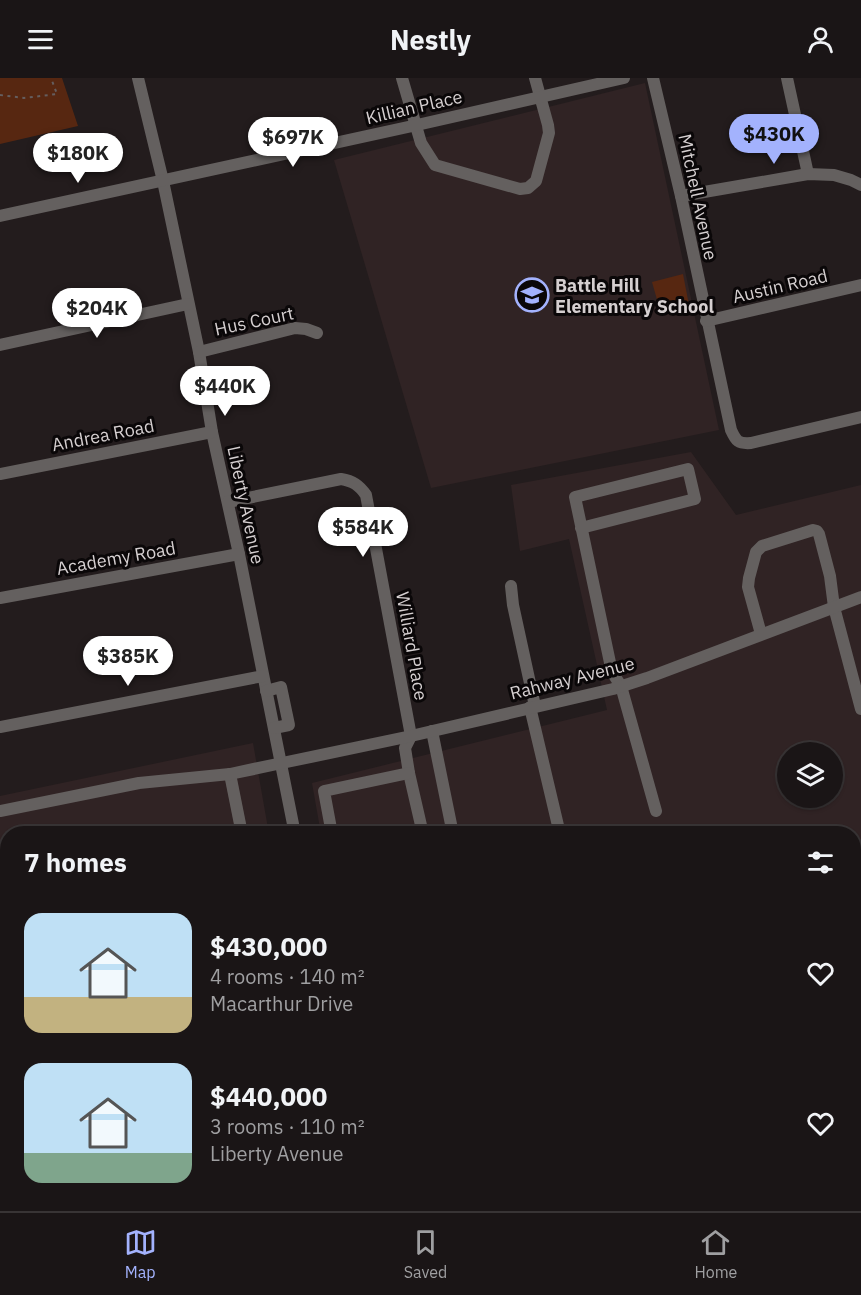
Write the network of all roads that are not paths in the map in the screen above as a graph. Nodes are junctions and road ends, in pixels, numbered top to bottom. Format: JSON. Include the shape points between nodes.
{"nodes":[{"id":1,"x":138,"y":78,"type":"edge"},
{"id":2,"x":402,"y":78,"type":"edge"},
{"id":3,"x":535,"y":78,"type":"edge"},
{"id":4,"x":624,"y":78,"type":"edge"},
{"id":5,"x":653,"y":78,"type":"edge"},
{"id":6,"x":787,"y":78,"type":"edge"},
{"id":7,"x":540,"y":97,"type":"junction"},
{"id":8,"x":417,"y":125,"type":"junction"},
{"id":9,"x":808,"y":174,"type":"junction"},
{"id":10,"x":163,"y":181,"type":"junction"},
{"id":11,"x":861,"y":185,"type":"edge"},
{"id":12,"x":681,"y":196,"type":"junction"},
{"id":13,"x":0,"y":216,"type":"edge"},
{"id":14,"x":861,"y":285,"type":"edge"},
{"id":15,"x":188,"y":304,"type":"junction"},
{"id":16,"x":706,"y":321,"type":"junction"},
{"id":17,"x":317,"y":333,"type":"dead end"},
{"id":18,"x":0,"y":345,"type":"edge"},
{"id":19,"x":199,"y":352,"type":"junction"},
{"id":20,"x":861,"y":417,"type":"edge"},
{"id":21,"x":212,"y":432,"type":"junction"},
{"id":22,"x":0,"y":474,"type":"edge"},
{"id":23,"x":228,"y":502,"type":"junction"},
{"id":24,"x":581,"y":528,"type":"junction"},
{"id":25,"x":239,"y":554,"type":"junction"},
{"id":26,"x":511,"y":586,"type":"dead end"},
{"id":27,"x":861,"y":597,"type":"edge"},
{"id":28,"x":0,"y":598,"type":"edge"},
{"id":29,"x":834,"y":607,"type":"junction"},
{"id":30,"x":761,"y":634,"type":"junction"},
{"id":31,"x":263,"y":676,"type":"junction"},
{"id":32,"x":621,"y":686,"type":"junction"},
{"id":33,"x":533,"y":707,"type":"junction"},
{"id":34,"x":861,"y":710,"type":"edge"},
{"id":35,"x":0,"y":727,"type":"edge"},
{"id":36,"x":432,"y":731,"type":"junction"},
{"id":37,"x":411,"y":736,"type":"junction"},
{"id":38,"x":282,"y":763,"type":"junction"},
{"id":39,"x":409,"y":773,"type":"junction"},
{"id":40,"x":230,"y":774,"type":"junction"},
{"id":41,"x":0,"y":811,"type":"edge"},
{"id":42,"x":656,"y":811,"type":"dead end"},
{"id":43,"x":240,"y":826,"type":"edge"},
{"id":44,"x":294,"y":826,"type":"edge"},
{"id":45,"x":331,"y":826,"type":"edge"},
{"id":46,"x":421,"y":826,"type":"edge"},
{"id":47,"x":451,"y":826,"type":"edge"},
{"id":48,"x":558,"y":826,"type":"edge"}],
"edges":[{"from":1,"to":10,"type":"street","name":"Liberty Avenue"},
{"from":2,"to":8,"type":"street"},
{"from":3,"to":7,"type":"street"},
{"from":4,"to":7,"type":"street","name":"Killian Place"},
{"from":5,"to":12,"type":"street","name":"Mitchell Avenue"},
{"from":6,"to":9,"type":"street"},
{"from":7,"to":8,"type":"street","name":"Killian Place"},
{"from":7,"to":8,"type":"street","via":[[549,133],[536,181],[528,188],[435,165],[420,142]]},
{"from":8,"to":10,"type":"street","name":"Killian Place"},
{"from":9,"to":11,"type":"street","via":[[834,175]]},
{"from":9,"to":12,"type":"street"},
{"from":10,"to":13,"type":"street","name":"Killian Place"},
{"from":10,"to":15,"type":"street","name":"Liberty Avenue"},
{"from":12,"to":16,"type":"street","name":"Mitchell Avenue"},
{"from":14,"to":16,"type":"street","name":"Austin Road"},
{"from":15,"to":18,"type":"street"},
{"from":15,"to":19,"type":"street","name":"Liberty Avenue"},
{"from":16,"to":20,"type":"street","name":"Mitchell Avenue","via":[[731,430],[742,444]]},
{"from":17,"to":19,"type":"street","name":"Hus Court","via":[[295,328]]},
{"from":19,"to":21,"type":"street","name":"Liberty Avenue"},
{"from":21,"to":22,"type":"street","name":"Andrea Road"},
{"from":21,"to":23,"type":"street","name":"Liberty Avenue"},
{"from":23,"to":25,"type":"street","name":"Liberty Avenue"},
{"from":23,"to":37,"type":"street","name":"Williard Place","via":[[341,479],[361,487],[368,503]]},
{"from":24,"to":24,"type":"street","via":[[575,497],[688,469],[695,499]]},
{"from":24,"to":32,"type":"street","via":[[612,672]]},
{"from":25,"to":28,"type":"street","name":"Academy Road"},
{"from":25,"to":31,"type":"street","name":"Liberty Avenue"},
{"from":26,"to":33,"type":"street"},
{"from":27,"to":29,"type":"street","name":"Rahway Avenue"},
{"from":29,"to":30,"type":"street","name":"Rahway Avenue"},
{"from":29,"to":30,"type":"street","via":[[817,531],[762,546],[756,552],[748,587]]},
{"from":29,"to":34,"type":"street"},
{"from":30,"to":32,"type":"street","name":"Rahway Avenue"},
{"from":31,"to":35,"type":"street"},
{"from":31,"to":38,"type":"street","name":"Liberty Avenue"},
{"from":32,"to":33,"type":"street","name":"Rahway Avenue"},
{"from":32,"to":42,"type":"street"},
{"from":33,"to":36,"type":"street","name":"Rahway Avenue"},
{"from":33,"to":48,"type":"street"},
{"from":36,"to":37,"type":"street","name":"Rahway Avenue"},
{"from":36,"to":47,"type":"street"},
{"from":37,"to":38,"type":"street","name":"Rahway Avenue"},
{"from":37,"to":39,"type":"street","via":[[405,748]]},
{"from":38,"to":40,"type":"street","name":"Rahway Avenue"},
{"from":38,"to":44,"type":"street","name":"Liberty Avenue"},
{"from":39,"to":45,"type":"street","via":[[324,791]]},
{"from":39,"to":46,"type":"street"},
{"from":40,"to":41,"type":"street","name":"Rahway Avenue","via":[[138,783]]},
{"from":40,"to":43,"type":"street"}]}
